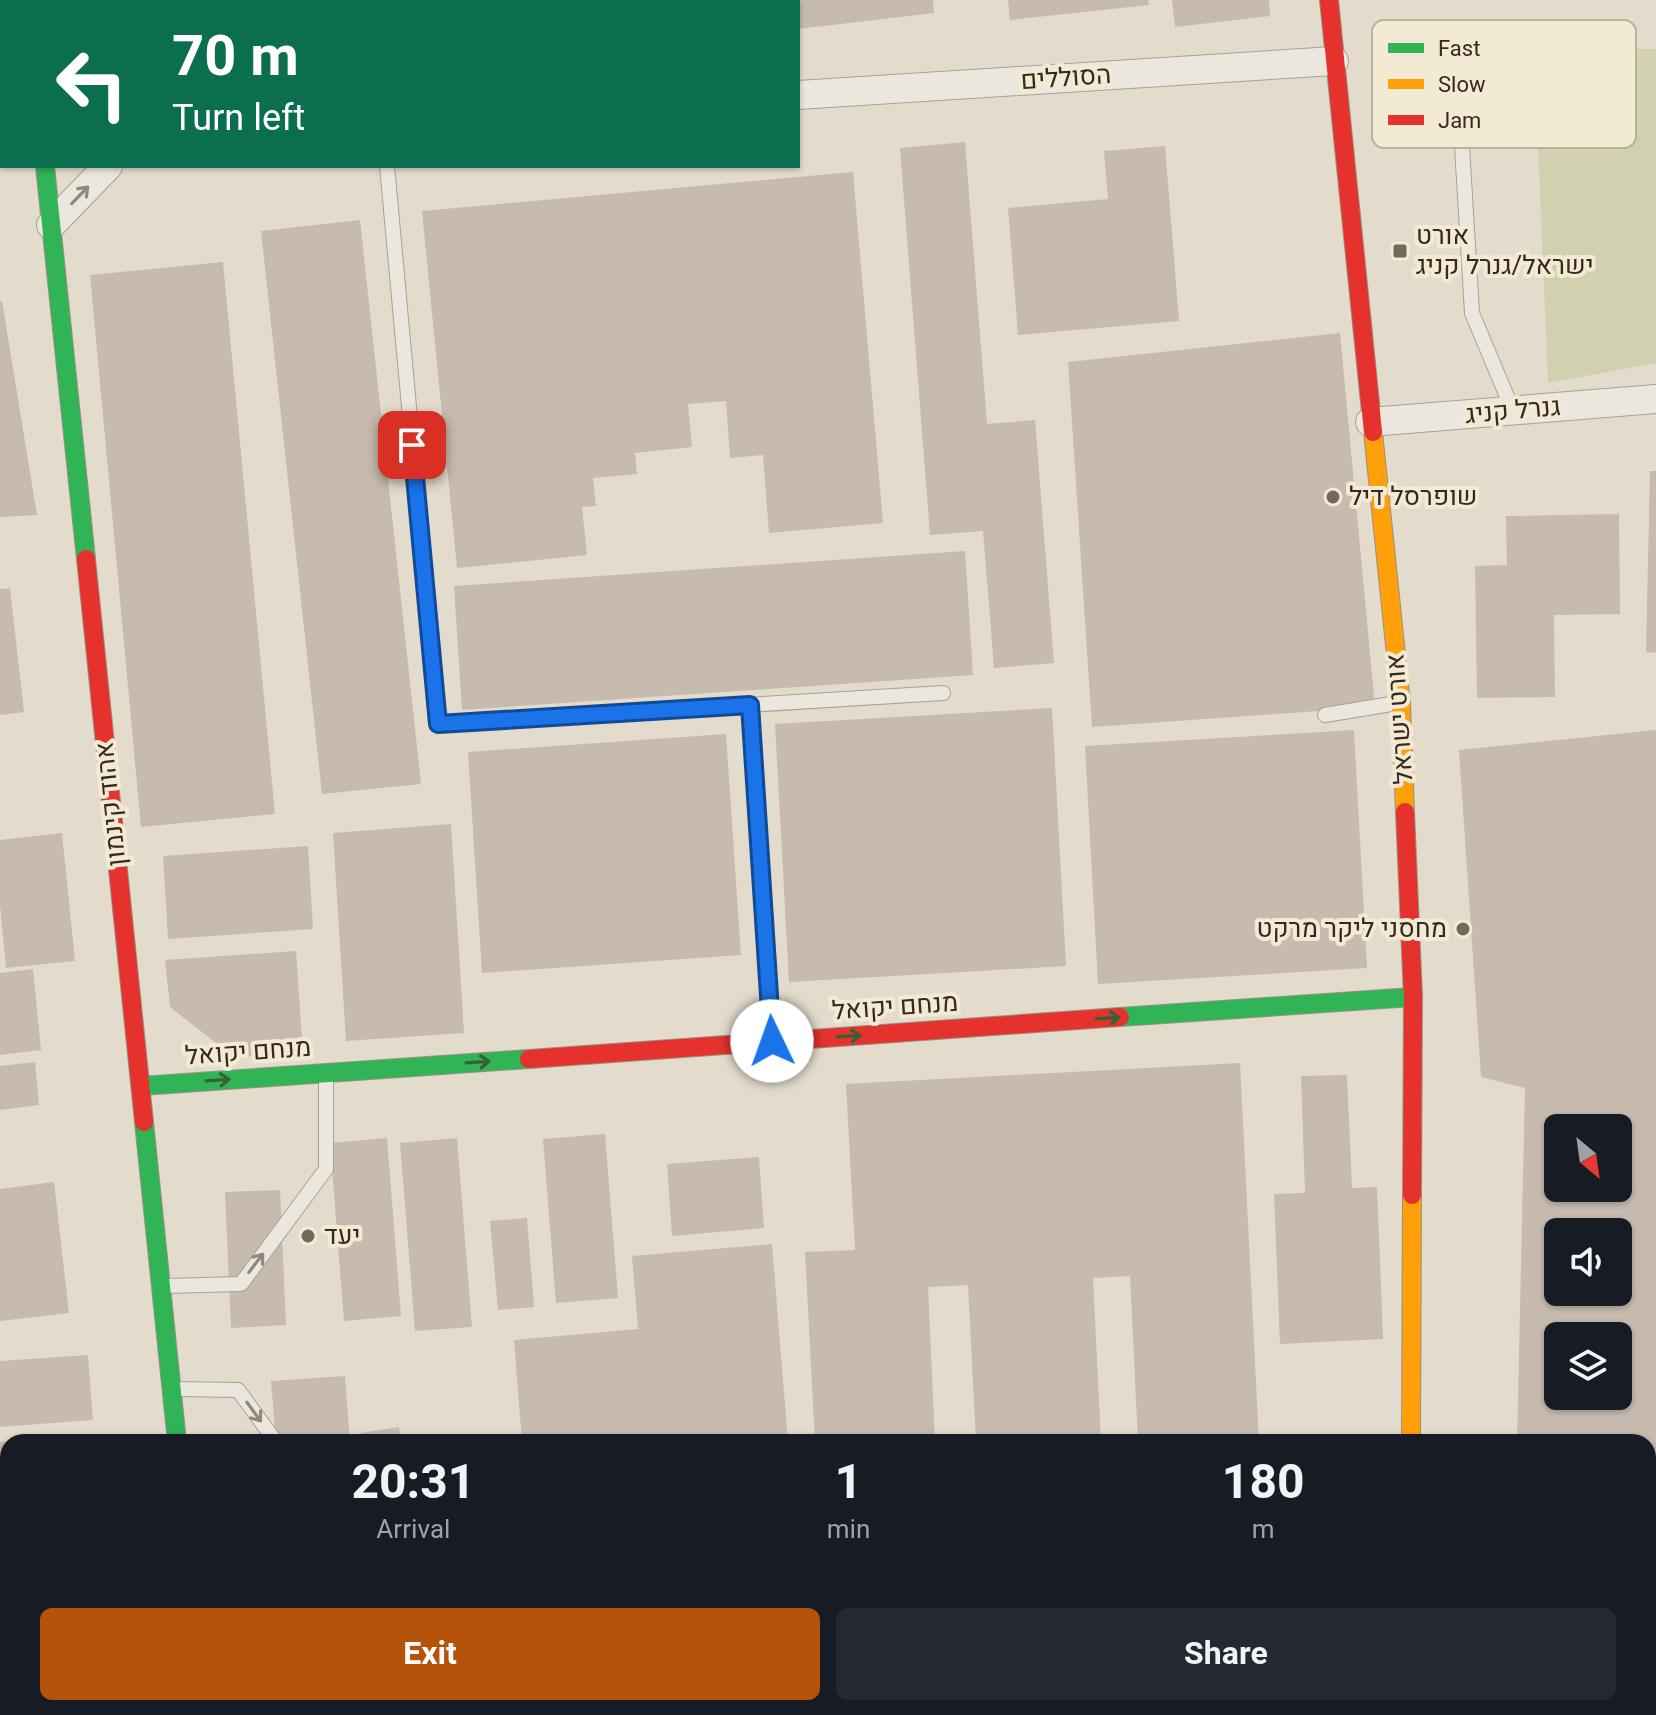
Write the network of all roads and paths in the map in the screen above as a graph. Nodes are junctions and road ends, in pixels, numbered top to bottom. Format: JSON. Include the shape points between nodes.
{"nodes":[{"id":1,"x":1329,"y":0,"type":"edge"},
{"id":2,"x":1334,"y":61,"type":"junction"},
{"id":3,"x":800,"y":95,"type":"edge"},
{"id":4,"x":1462,"y":148,"type":"edge"},
{"id":5,"x":45,"y":168,"type":"edge"},
{"id":6,"x":106,"y":168,"type":"edge"},
{"id":7,"x":387,"y":168,"type":"edge"},
{"id":8,"x":51,"y":225,"type":"junction"},
{"id":9,"x":1656,"y":399,"type":"edge"},
{"id":10,"x":1513,"y":411,"type":"junction"},
{"id":11,"x":1370,"y":422,"type":"junction"},
{"id":12,"x":943,"y":693,"type":"dead end"},
{"id":13,"x":1401,"y":703,"type":"junction"},
{"id":14,"x":750,"y":705,"type":"junction"},
{"id":15,"x":1325,"y":715,"type":"dead end"},
{"id":16,"x":1413,"y":997,"type":"junction"},
{"id":17,"x":772,"y":1041,"type":"junction"},
{"id":18,"x":326,"y":1072,"type":"junction"},
{"id":19,"x":141,"y":1086,"type":"junction"},
{"id":20,"x":161,"y":1286,"type":"junction"},
{"id":21,"x":172,"y":1389,"type":"junction"},
{"id":22,"x":176,"y":1434,"type":"edge"},
{"id":23,"x":270,"y":1434,"type":"edge"},
{"id":24,"x":1411,"y":1434,"type":"edge"}],
"edges":[{"from":1,"to":2,"type":"street","name":"אורט ישראל"},
{"from":2,"to":3,"type":"street","name":"הסוללים"},
{"from":2,"to":11,"type":"street","name":"אורט ישראל"},
{"from":4,"to":10,"type":"lane","via":[[1472,313]]},
{"from":5,"to":8,"type":"street","name":"אהוד קינמון"},
{"from":8,"to":6,"type":"street","one_way":true},
{"from":7,"to":14,"type":"lane","via":[[438,724]]},
{"from":8,"to":19,"type":"street","name":"אהוד קינמון"},
{"from":9,"to":10,"type":"street","name":"גנרל קניג"},
{"from":10,"to":11,"type":"street","name":"גנרל קניג"},
{"from":11,"to":13,"type":"street","name":"אורט ישראל"},
{"from":12,"to":14,"type":"lane"},
{"from":13,"to":15,"type":"lane"},
{"from":13,"to":16,"type":"street","name":"אורט ישראל"},
{"from":14,"to":17,"type":"lane"},
{"from":17,"to":16,"type":"street","name":"מנחם יקואל","one_way":true},
{"from":16,"to":24,"type":"street","name":"אורט ישראל"},
{"from":18,"to":17,"type":"street","name":"מנחם יקואל","one_way":true},
{"from":19,"to":18,"type":"street","name":"מנחם יקואל","one_way":true},
{"from":20,"to":18,"type":"lane","one_way":true,"via":[[241,1284],[326,1169]]},
{"from":19,"to":20,"type":"street","name":"אהוד קינמון"},
{"from":20,"to":21,"type":"street","name":"אהוד קינמון"},
{"from":21,"to":22,"type":"street","name":"אהוד קינמון"},
{"from":21,"to":23,"type":"lane","one_way":true,"via":[[238,1390]]}]}
